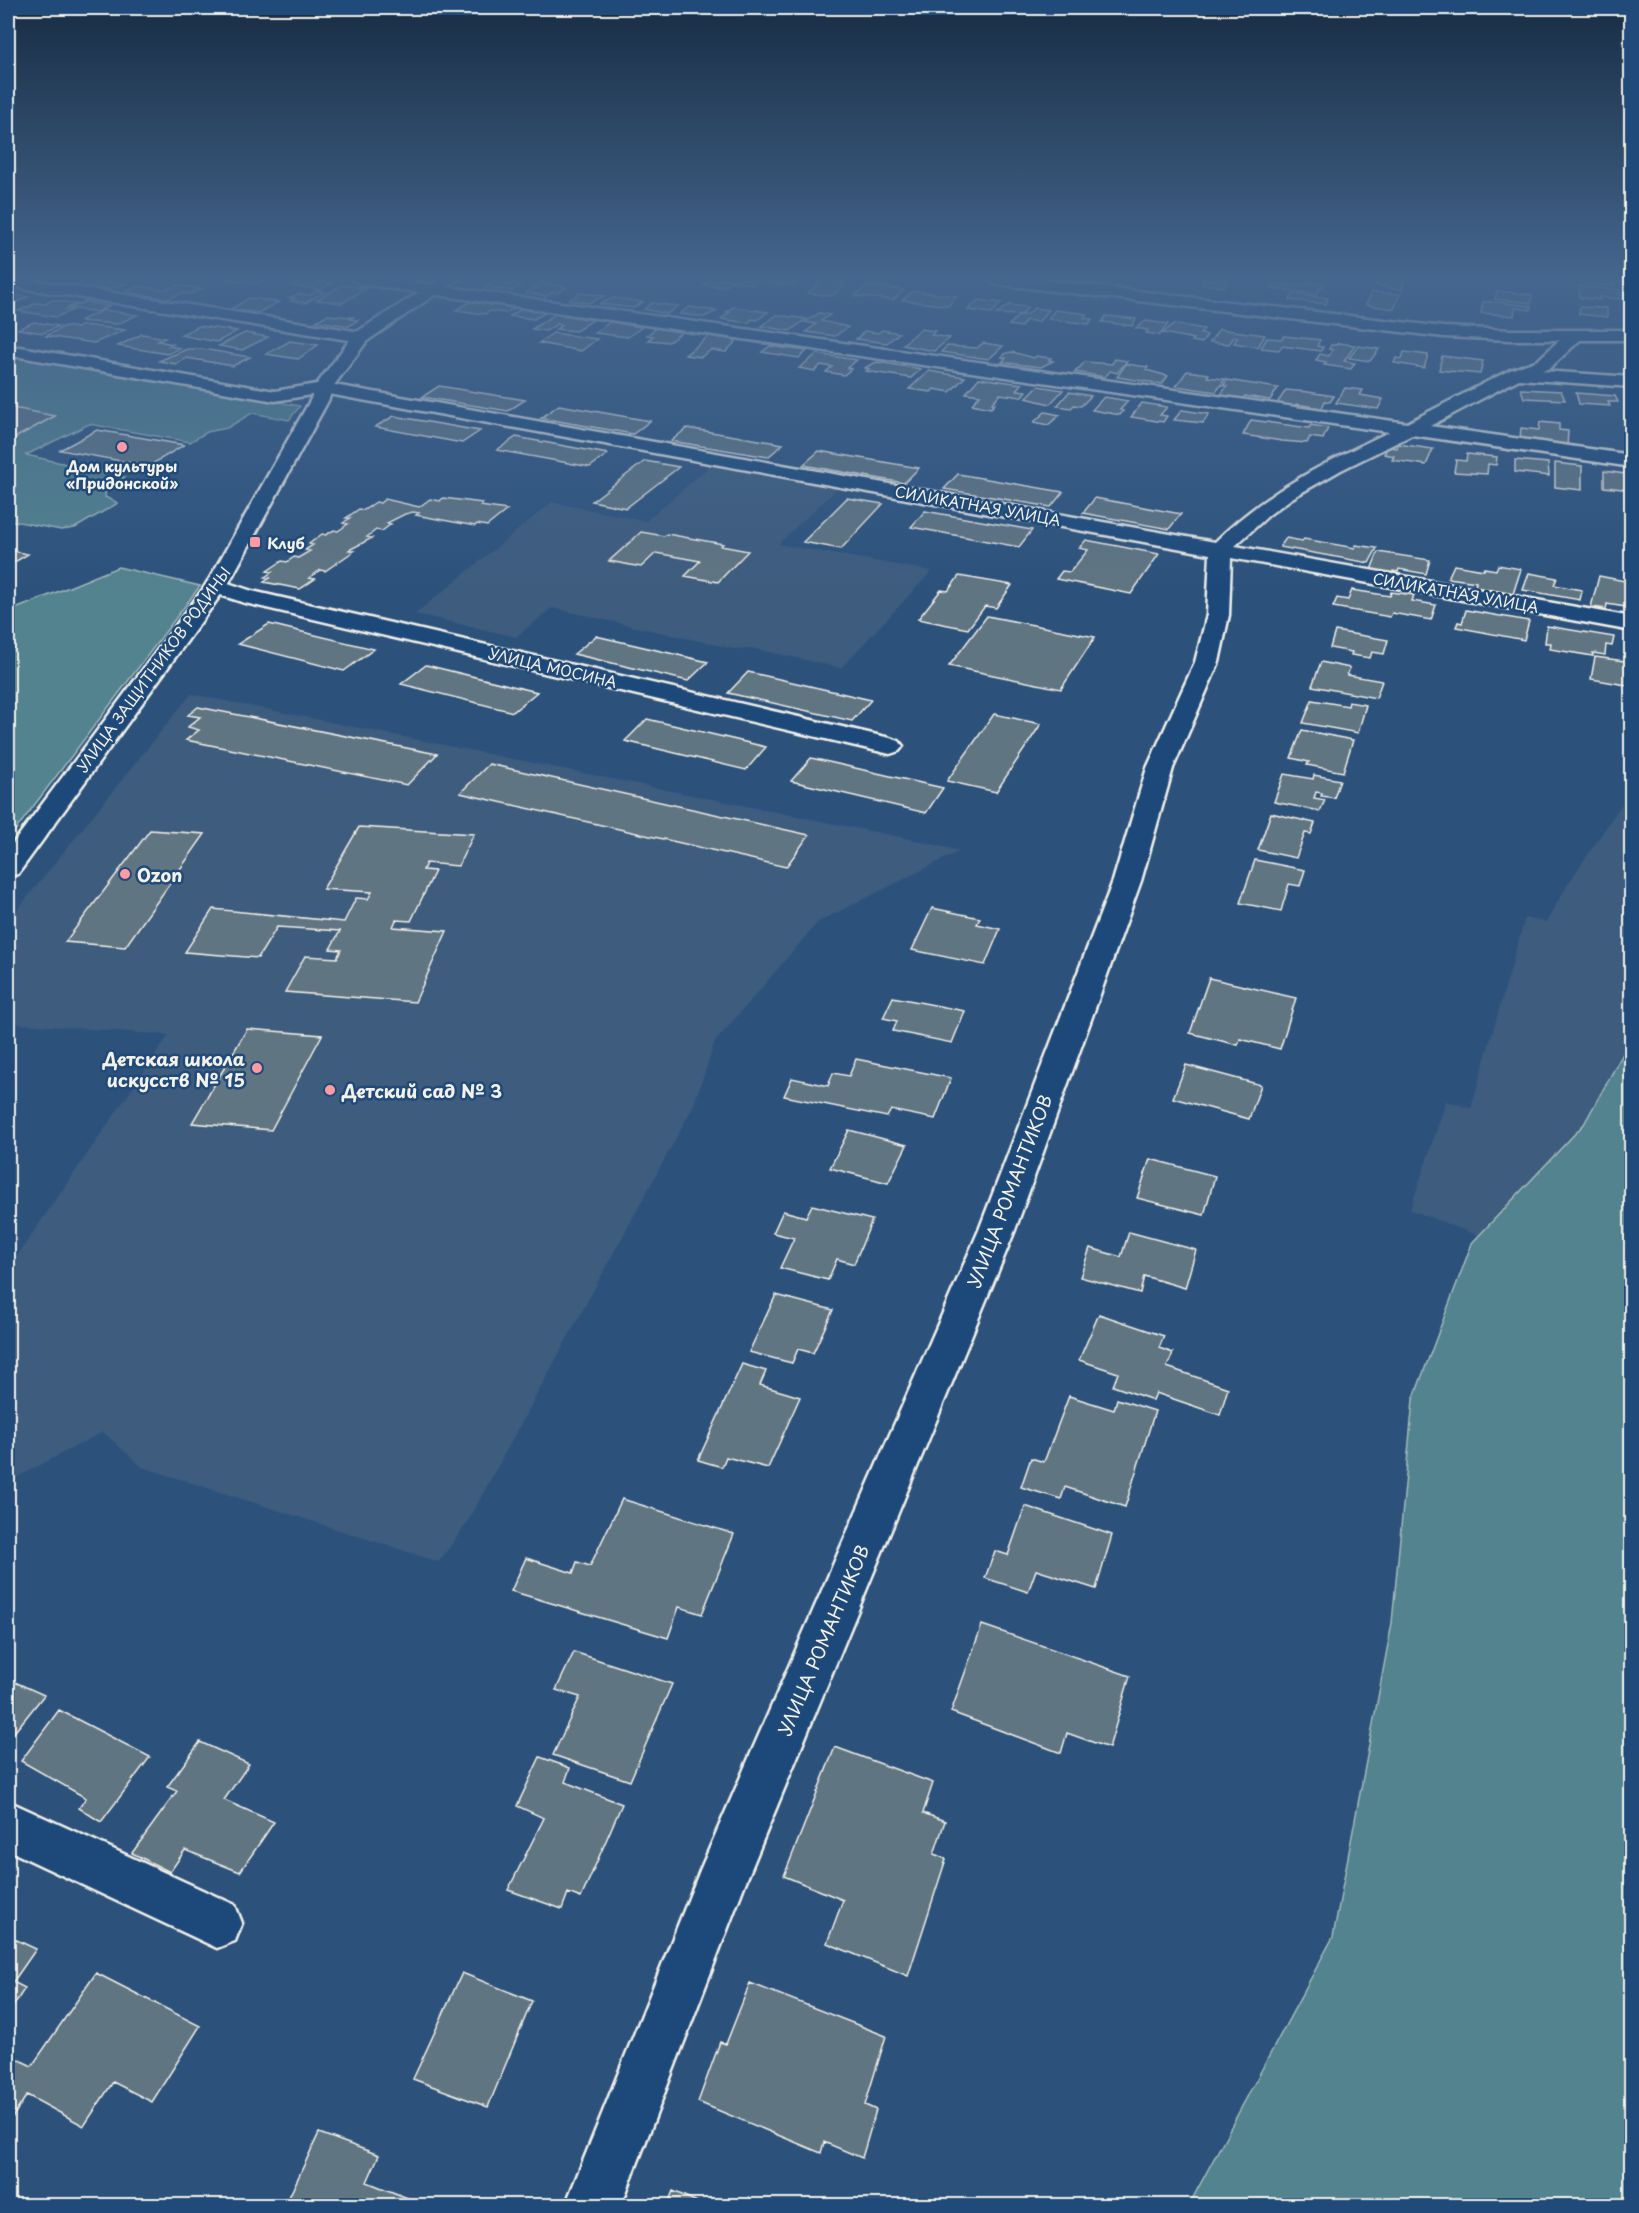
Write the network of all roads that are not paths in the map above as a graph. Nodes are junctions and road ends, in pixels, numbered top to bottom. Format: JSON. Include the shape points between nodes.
{"nodes":[{"id":1,"x":195,"y":382,"type":"edge"},
{"id":2,"x":327,"y":382,"type":"edge"},
{"id":3,"x":1098,"y":382,"type":"edge"},
{"id":4,"x":1500,"y":382,"type":"edge"},
{"id":5,"x":323,"y":388,"type":"junction"},
{"id":6,"x":1411,"y":429,"type":"junction"},
{"id":7,"x":1632,"y":461,"type":"edge"},
{"id":8,"x":1221,"y":548,"type":"junction"},
{"id":9,"x":216,"y":586,"type":"junction"},
{"id":10,"x":1632,"y":624,"type":"edge"},
{"id":11,"x":890,"y":746,"type":"dead end"},
{"id":12,"x":8,"y":868,"type":"edge"},
{"id":13,"x":8,"y":1825,"type":"edge"},
{"id":14,"x":217,"y":1923,"type":"dead end"},
{"id":15,"x":593,"y":2205,"type":"edge"}],
"edges":[{"from":1,"to":5,"type":"street","name":"СИЛИКАТНАЯ УЛИЦА","via":[[274,396]]},
{"from":2,"to":5,"type":"street","name":"УЛИЦА ЗАЩИТНИКОВ РОДИНЫ"},
{"from":3,"to":6,"type":"street"},
{"from":4,"to":6,"type":"street"},
{"from":5,"to":8,"type":"street","name":"СИЛИКАТНАЯ УЛИЦА"},
{"from":5,"to":9,"type":"street","name":"УЛИЦА ЗАЩИТНИКОВ РОДИНЫ"},
{"from":6,"to":7,"type":"street"},
{"from":6,"to":8,"type":"street","via":[[1329,468],[1274,501],[1241,525]]},
{"from":8,"to":10,"type":"street","name":"СИЛИКАТНАЯ УЛИЦА"},
{"from":8,"to":15,"type":"street","name":"УЛИЦА РОМАНТИКОВ","via":[[1218,615],[1207,662],[1160,768],[1127,881],[1001,1219],[718,1886]]},
{"from":9,"to":11,"type":"street","name":"УЛИЦА МОСИНА","via":[[245,596]]},
{"from":9,"to":12,"type":"street","name":"УЛИЦА ЗАЩИТНИКОВ РОДИНЫ"},
{"from":13,"to":14,"type":"street"}]}
